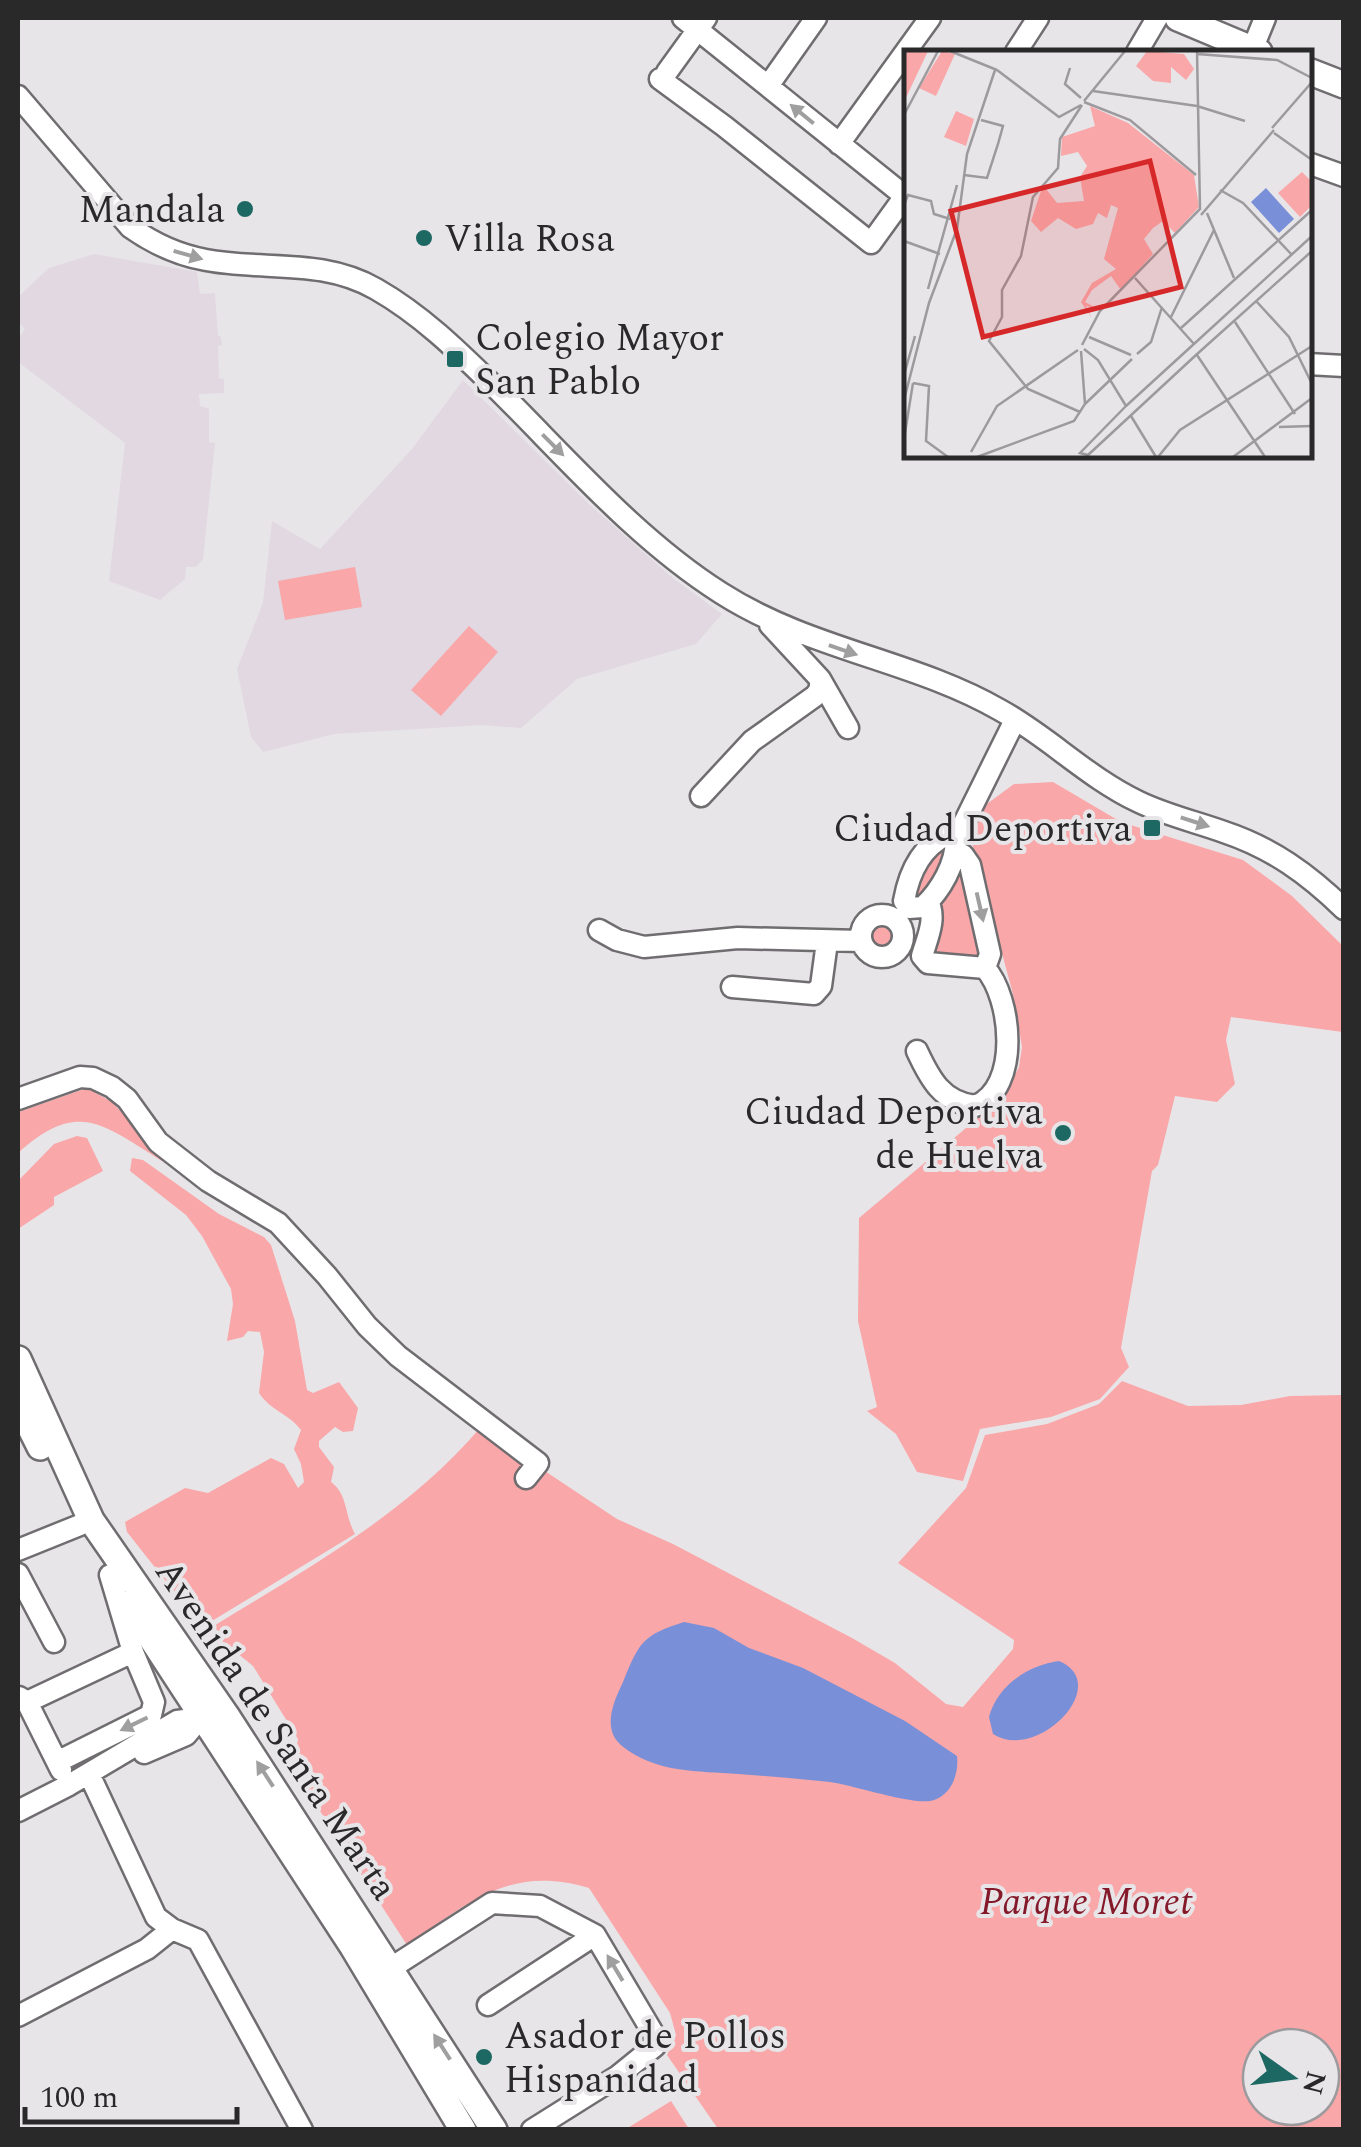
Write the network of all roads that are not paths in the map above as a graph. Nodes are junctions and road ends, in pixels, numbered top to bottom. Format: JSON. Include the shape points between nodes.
{"nodes":[{"id":1,"x":816,"y":18,"type":"edge"},
{"id":2,"x":930,"y":18,"type":"edge"},
{"id":3,"x":1038,"y":18,"type":"edge"},
{"id":4,"x":1157,"y":18,"type":"edge"},
{"id":5,"x":1178,"y":18,"type":"edge"},
{"id":6,"x":1265,"y":18,"type":"edge"},
{"id":7,"x":695,"y":22,"type":"edge"},
{"id":8,"x":907,"y":50,"type":"edge"},
{"id":9,"x":1017,"y":50,"type":"edge"},
{"id":10,"x":1138,"y":50,"type":"edge"},
{"id":11,"x":1252,"y":50,"type":"edge"},
{"id":12,"x":1257,"y":50,"type":"edge"},
{"id":13,"x":904,"y":54,"type":"edge"},
{"id":14,"x":1311,"y":73,"type":"edge"},
{"id":15,"x":1344,"y":85,"type":"edge"},
{"id":16,"x":768,"y":86,"type":"junction"},
{"id":17,"x":18,"y":96,"type":"edge"},
{"id":18,"x":839,"y":144,"type":"junction"},
{"id":19,"x":1311,"y":164,"type":"edge"},
{"id":20,"x":1344,"y":176,"type":"edge"},
{"id":21,"x":904,"y":194,"type":"edge"},
{"id":22,"x":904,"y":199,"type":"edge"},
{"id":23,"x":1311,"y":364,"type":"edge"},
{"id":24,"x":1344,"y":366,"type":"edge"},
{"id":25,"x":762,"y":616,"type":"junction"},
{"id":26,"x":820,"y":679,"type":"junction"},
{"id":27,"x":1015,"y":720,"type":"junction"},
{"id":28,"x":848,"y":728,"type":"dead end"},
{"id":29,"x":701,"y":796,"type":"dead end"},
{"id":30,"x":956,"y":846,"type":"junction"},
{"id":31,"x":1344,"y":909,"type":"edge"},
{"id":32,"x":911,"y":911,"type":"junction"},
{"id":33,"x":599,"y":930,"type":"dead end"},
{"id":34,"x":862,"y":941,"type":"junction"},
{"id":35,"x":826,"y":942,"type":"junction"},
{"id":36,"x":985,"y":968,"type":"junction"},
{"id":37,"x":732,"y":987,"type":"dead end"},
{"id":38,"x":917,"y":1051,"type":"dead end"},
{"id":39,"x":18,"y":1099,"type":"edge"},
{"id":40,"x":18,"y":1359,"type":"edge"},
{"id":41,"x":18,"y":1403,"type":"edge"},
{"id":42,"x":526,"y":1478,"type":"dead end"},
{"id":43,"x":86,"y":1523,"type":"junction"},
{"id":44,"x":18,"y":1550,"type":"edge"},
{"id":45,"x":18,"y":1574,"type":"edge"},
{"id":46,"x":110,"y":1575,"type":"junction"},
{"id":47,"x":54,"y":1642,"type":"dead end"},
{"id":48,"x":133,"y":1652,"type":"junction"},
{"id":49,"x":22,"y":1699,"type":"edge"},
{"id":50,"x":201,"y":1717,"type":"junction"},
{"id":51,"x":57,"y":1762,"type":"junction"},
{"id":52,"x":90,"y":1776,"type":"junction"},
{"id":53,"x":69,"y":1785,"type":"junction"},
{"id":54,"x":18,"y":1811,"type":"edge"},
{"id":55,"x":172,"y":1929,"type":"junction"},
{"id":56,"x":595,"y":1935,"type":"junction"},
{"id":57,"x":391,"y":1968,"type":"junction"},
{"id":58,"x":488,"y":2005,"type":"dead end"},
{"id":59,"x":18,"y":2016,"type":"edge"},
{"id":60,"x":302,"y":2130,"type":"edge"},
{"id":61,"x":463,"y":2130,"type":"edge"},
{"id":62,"x":494,"y":2130,"type":"edge"},
{"id":63,"x":532,"y":2130,"type":"edge"}],
"edges":[{"from":1,"to":16,"type":"street"},
{"from":2,"to":8,"type":"street"},
{"from":3,"to":9,"type":"street"},
{"from":4,"to":10,"type":"street"},
{"from":5,"to":11,"type":"main road"},
{"from":6,"to":12,"type":"street"},
{"from":7,"to":16,"type":"street"},
{"from":7,"to":22,"type":"street","via":[[664,76],[871,244]]},
{"from":13,"to":18,"type":"street"},
{"from":14,"to":15,"type":"main road"},
{"from":18,"to":16,"type":"street","one_way":true},
{"from":17,"to":25,"type":"street","one_way":true,"via":[[130,228],[154,244],[208,261],[341,274],[422,319],[670,557]]},
{"from":18,"to":21,"type":"street"},
{"from":19,"to":20,"type":"street"},
{"from":23,"to":24,"type":"street"},
{"from":25,"to":26,"type":"street"},
{"from":25,"to":27,"type":"street","one_way":true,"via":[[934,680]]},
{"from":26,"to":28,"type":"street"},
{"from":26,"to":29,"type":"street","via":[[815,696],[752,742]]},
{"from":27,"to":30,"type":"street"},
{"from":27,"to":31,"type":"street","one_way":true,"via":[[1112,789],[1298,867]]},
{"from":30,"to":32,"type":"street","via":[[948,873]]},
{"from":30,"to":32,"type":"street","via":[[947,835],[919,856],[904,901]]},
{"from":30,"to":36,"type":"street","one_way":true,"via":[[970,865],[990,954]]},
{"from":32,"to":34,"type":"street","via":[[872,917]]},
{"from":32,"to":34,"type":"street","via":[[902,942],[888,956],[868,952]]},
{"from":32,"to":36,"type":"street","via":[[932,907],[922,956],[928,963]]},
{"from":33,"to":35,"type":"street","via":[[644,947],[738,938]]},
{"from":34,"to":35,"type":"street"},
{"from":35,"to":37,"type":"street","via":[[821,986],[814,994]]},
{"from":36,"to":38,"type":"street","via":[[998,982],[1006,1026],[1007,1052],[994,1094],[975,1106],[958,1104],[939,1089]]},
{"from":39,"to":42,"type":"street","via":[[80,1077],[112,1087],[158,1142],[278,1222],[398,1356],[538,1463]]},
{"from":40,"to":43,"type":"main road","name":"Avenida de Santa Marta"},
{"from":41,"to":43,"type":"main road","name":"Avenida de Santa Marta"},
{"from":43,"to":44,"type":"street"},
{"from":43,"to":46,"type":"main road","name":"Avenida de Santa Marta"},
{"from":43,"to":50,"type":"main road","name":"Avenida de Santa Marta"},
{"from":45,"to":47,"type":"street"},
{"from":46,"to":48,"type":"street"},
{"from":46,"to":50,"type":"main road","name":"Avenida de Santa Marta"},
{"from":48,"to":49,"type":"street"},
{"from":48,"to":51,"type":"street","one_way":true,"via":[[154,1702],[150,1715]]},
{"from":49,"to":51,"type":"street"},
{"from":50,"to":52,"type":"street"},
{"from":50,"to":53,"type":"street"},
{"from":57,"to":50,"type":"main road","name":"Avenida de Santa Marta","one_way":true},
{"from":50,"to":61,"type":"main road","name":"Avenida de Santa Marta","via":[[353,1947]]},
{"from":51,"to":53,"type":"street"},
{"from":52,"to":53,"type":"street"},
{"from":52,"to":55,"type":"street","via":[[156,1916]]},
{"from":53,"to":54,"type":"street"},
{"from":55,"to":59,"type":"street","via":[[147,1949]]},
{"from":55,"to":60,"type":"street","via":[[198,1940]]},
{"from":56,"to":57,"type":"street","via":[[540,1906],[492,1904]]},
{"from":56,"to":58,"type":"street"},
{"from":63,"to":56,"type":"street","one_way":true,"via":[[634,2070],[655,2046]]},
{"from":62,"to":57,"type":"main road","name":"Avenida de Santa Marta","one_way":true}]}
